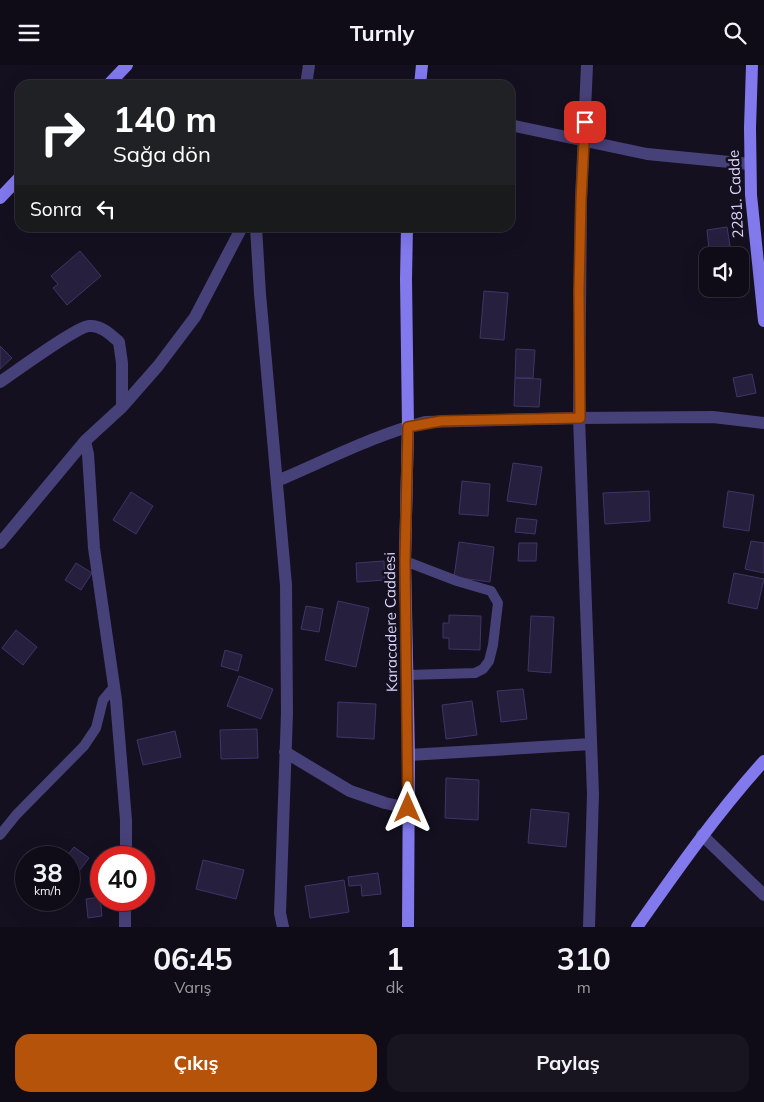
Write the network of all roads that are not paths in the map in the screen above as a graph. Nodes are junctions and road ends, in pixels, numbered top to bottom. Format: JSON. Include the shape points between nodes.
{"nodes":[{"id":1,"x":127,"y":65,"type":"edge"},
{"id":2,"x":309,"y":65,"type":"edge"},
{"id":3,"x":422,"y":65,"type":"edge"},
{"id":4,"x":587,"y":65,"type":"edge"},
{"id":5,"x":752,"y":65,"type":"edge"},
{"id":6,"x":113,"y":80,"type":"edge"},
{"id":7,"x":307,"y":80,"type":"edge"},
{"id":8,"x":420,"y":80,"type":"edge"},
{"id":9,"x":515,"y":126,"type":"edge"},
{"id":10,"x":584,"y":141,"type":"junction"},
{"id":11,"x":750,"y":164,"type":"junction"},
{"id":12,"x":15,"y":182,"type":"edge"},
{"id":13,"x":0,"y":198,"type":"edge"},
{"id":14,"x":239,"y":232,"type":"edge"},
{"id":15,"x":256,"y":232,"type":"edge"},
{"id":16,"x":407,"y":232,"type":"edge"},
{"id":17,"x":764,"y":321,"type":"edge"},
{"id":18,"x":0,"y":382,"type":"edge"},
{"id":19,"x":122,"y":407,"type":"junction"},
{"id":20,"x":580,"y":418,"type":"junction"},
{"id":21,"x":764,"y":423,"type":"edge"},
{"id":22,"x":408,"y":427,"type":"junction"},
{"id":23,"x":85,"y":441,"type":"junction"},
{"id":24,"x":277,"y":481,"type":"junction"},
{"id":25,"x":0,"y":543,"type":"edge"},
{"id":26,"x":405,"y":561,"type":"junction"},
{"id":27,"x":408,"y":675,"type":"junction"},
{"id":28,"x":114,"y":687,"type":"junction"},
{"id":29,"x":591,"y":744,"type":"junction"},
{"id":30,"x":285,"y":752,"type":"junction"},
{"id":31,"x":409,"y":755,"type":"junction"},
{"id":32,"x":764,"y":761,"type":"edge"},
{"id":33,"x":408,"y":808,"type":"junction"},
{"id":34,"x":0,"y":835,"type":"edge"},
{"id":35,"x":702,"y":835,"type":"junction"},
{"id":36,"x":126,"y":846,"type":"edge"},
{"id":37,"x":764,"y":895,"type":"edge"},
{"id":38,"x":125,"y":911,"type":"edge"},
{"id":39,"x":125,"y":927,"type":"edge"},
{"id":40,"x":283,"y":927,"type":"edge"},
{"id":41,"x":408,"y":927,"type":"edge"},
{"id":42,"x":589,"y":927,"type":"edge"},
{"id":43,"x":637,"y":927,"type":"edge"}],
"edges":[{"from":1,"to":6,"type":"street"},
{"from":2,"to":7,"type":"street"},
{"from":3,"to":8,"type":"street"},
{"from":4,"to":10,"type":"street"},
{"from":5,"to":11,"type":"street","name":"2281. Cadde"},
{"from":9,"to":10,"type":"street"},
{"from":10,"to":11,"type":"street","via":[[647,154]]},
{"from":10,"to":20,"type":"street","via":[[579,282]]},
{"from":11,"to":17,"type":"street","name":"2281. Cadde","via":[[754,239]]},
{"from":12,"to":13,"type":"street"},
{"from":14,"to":19,"type":"street","via":[[195,317]]},
{"from":15,"to":24,"type":"street"},
{"from":16,"to":22,"type":"street","name":"Karacadere Caddesi"},
{"from":18,"to":19,"type":"street","via":[[74,332],[88,326],[98,327],[119,342]]},
{"from":19,"to":23,"type":"street"},
{"from":20,"to":21,"type":"street","via":[[713,417]]},
{"from":20,"to":22,"type":"street","via":[[441,421]]},
{"from":20,"to":29,"type":"street"},
{"from":22,"to":24,"type":"street"},
{"from":22,"to":26,"type":"street","name":"Karacadere Caddesi"},
{"from":23,"to":25,"type":"street"},
{"from":23,"to":28,"type":"street","via":[[94,548]]},
{"from":24,"to":30,"type":"street","via":[[286,585]]},
{"from":26,"to":27,"type":"street","name":"Karacadere Caddesi"},
{"from":26,"to":27,"type":"lane","via":[[491,591],[498,603],[493,645],[489,661],[482,669],[475,673]]},
{"from":27,"to":31,"type":"street","name":"Karacadere Caddesi"},
{"from":28,"to":34,"type":"lane","via":[[103,700],[96,728],[84,746]]},
{"from":28,"to":36,"type":"street"},
{"from":29,"to":31,"type":"street"},
{"from":29,"to":42,"type":"street","via":[[593,794]]},
{"from":30,"to":33,"type":"street","via":[[350,791]]},
{"from":30,"to":40,"type":"street","via":[[280,913]]},
{"from":31,"to":33,"type":"street","name":"Karacadere Caddesi"},
{"from":32,"to":35,"type":"street"},
{"from":33,"to":41,"type":"street","name":"Karacadere Caddesi"},
{"from":35,"to":37,"type":"street"},
{"from":35,"to":43,"type":"street"},
{"from":38,"to":39,"type":"street"}]}
